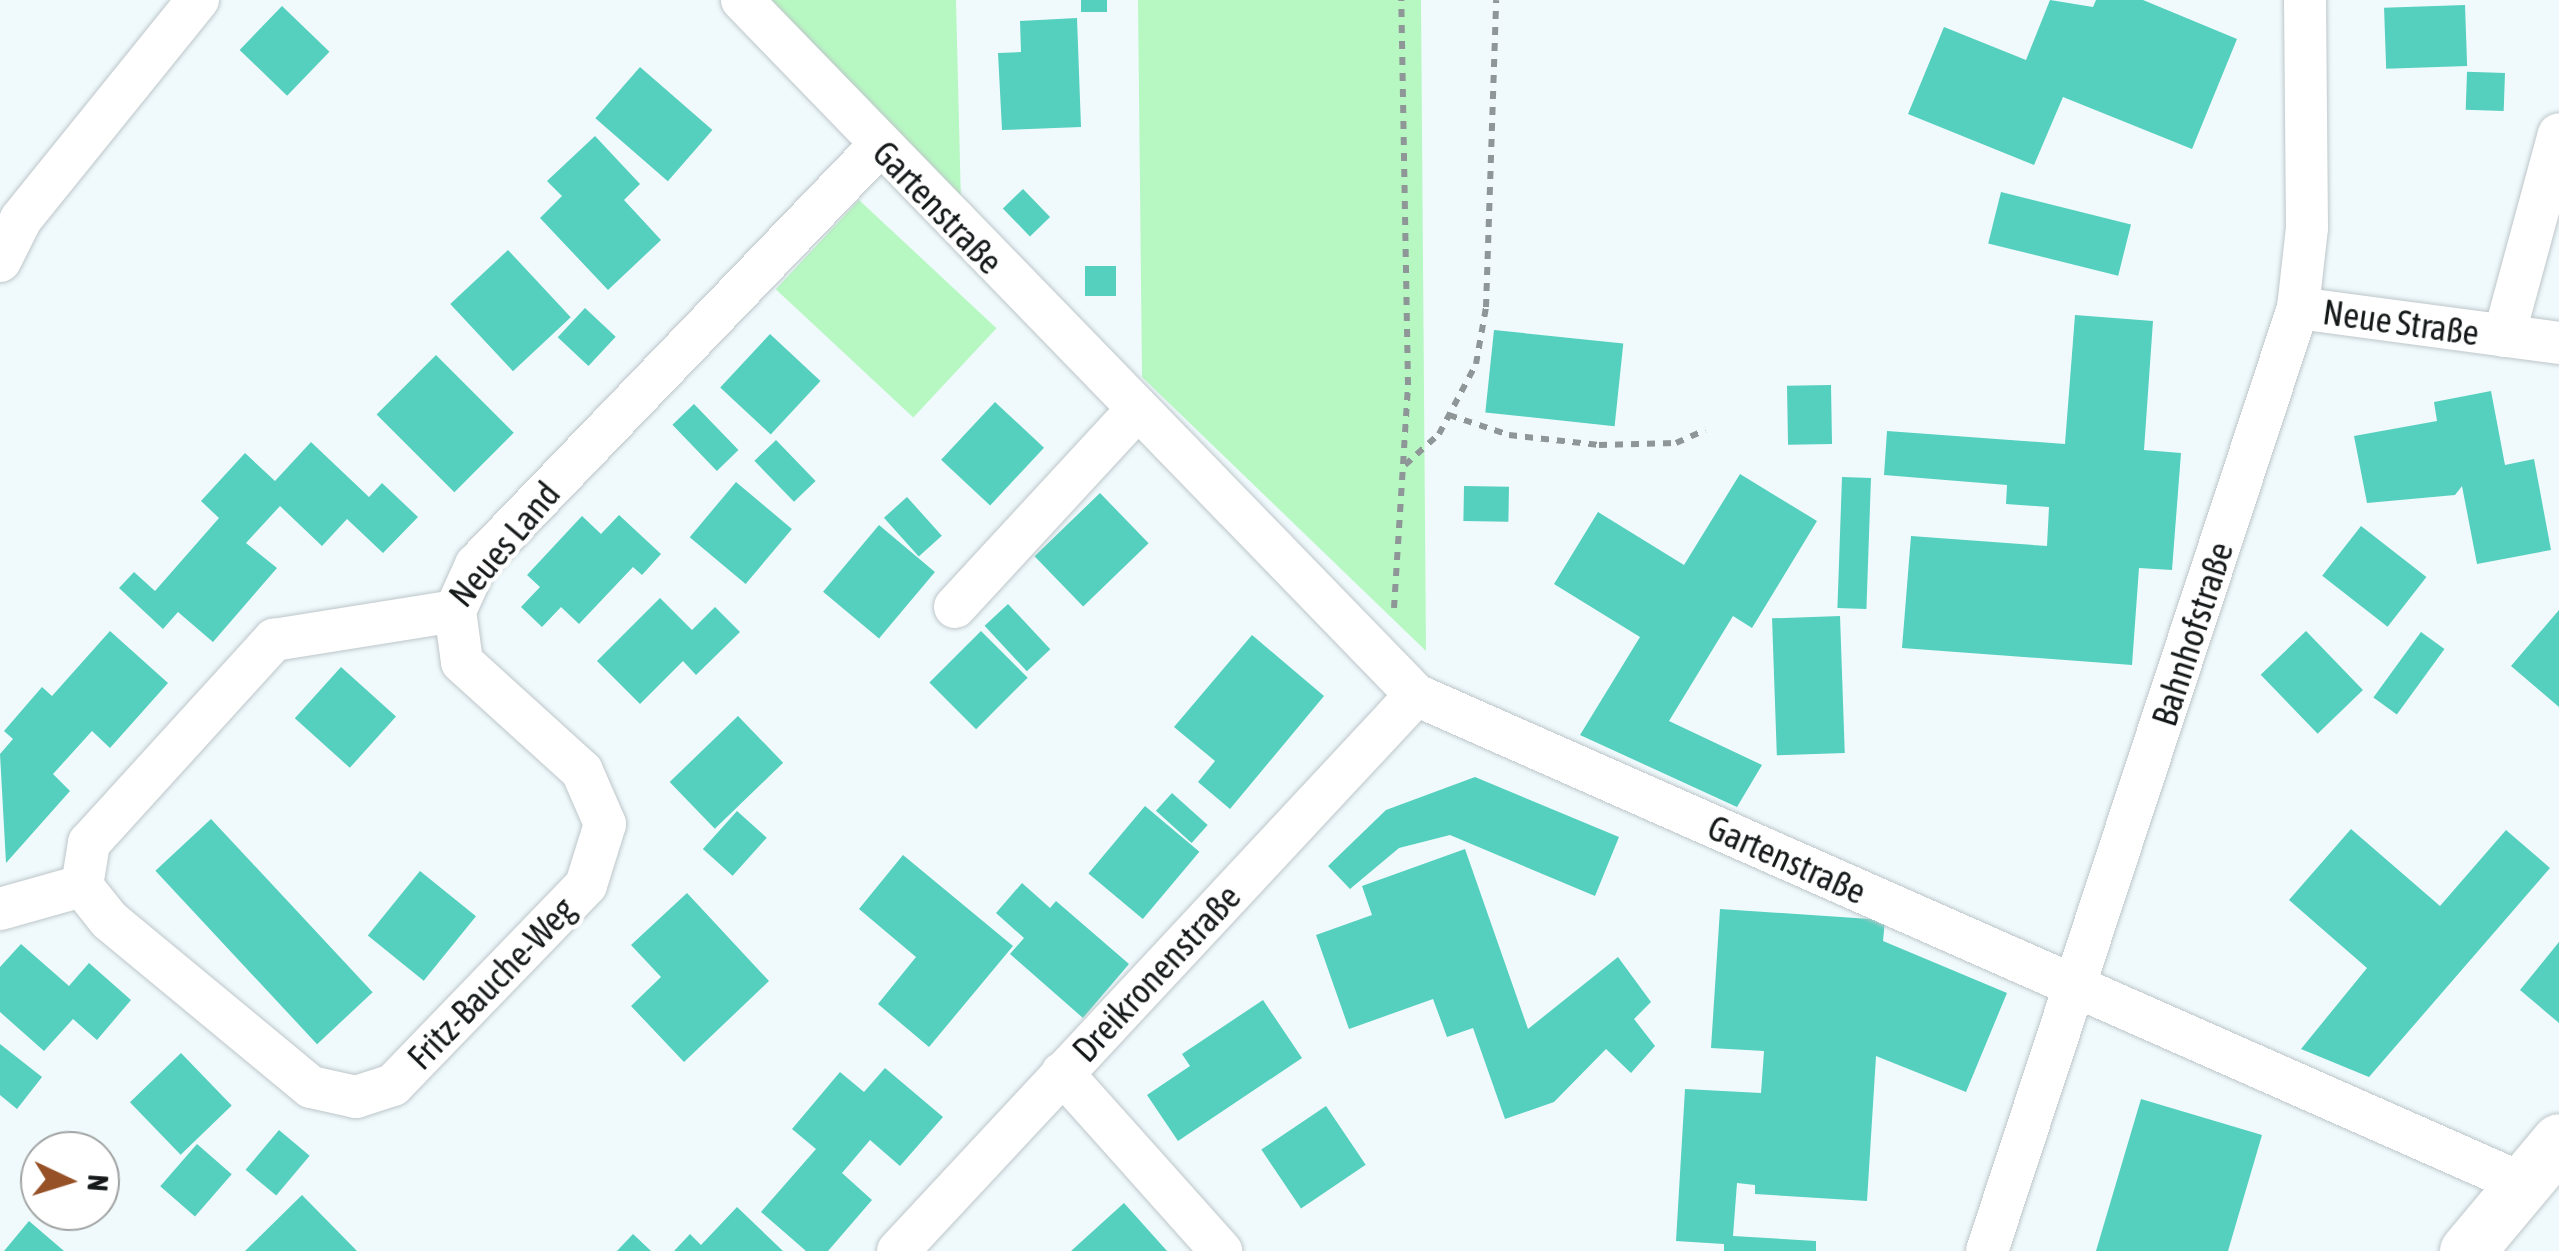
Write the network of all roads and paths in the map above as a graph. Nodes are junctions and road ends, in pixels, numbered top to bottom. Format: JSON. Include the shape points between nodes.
{"nodes":[{"id":1,"x":198,"y":0,"type":"edge"},
{"id":2,"x":742,"y":0,"type":"edge"},
{"id":3,"x":1401,"y":0,"type":"edge"},
{"id":4,"x":1496,"y":0,"type":"edge"},
{"id":5,"x":2305,"y":0,"type":"edge"},
{"id":6,"x":2559,"y":134,"type":"edge"},
{"id":7,"x":879,"y":146,"type":"junction"},
{"id":8,"x":10,"y":210,"type":"edge"},
{"id":9,"x":0,"y":261,"type":"edge"},
{"id":10,"x":2298,"y":308,"type":"junction"},
{"id":11,"x":2504,"y":336,"type":"junction"},
{"id":12,"x":2559,"y":343,"type":"edge"},
{"id":13,"x":1136,"y":411,"type":"junction"},
{"id":14,"x":1450,"y":415,"type":"junction"},
{"id":15,"x":1706,"y":430,"type":"dead end"},
{"id":16,"x":1404,"y":465,"type":"junction"},
{"id":17,"x":955,"y":608,"type":"dead end"},
{"id":18,"x":455,"y":611,"type":"junction"},
{"id":19,"x":1393,"y":624,"type":"dead end"},
{"id":20,"x":1416,"y":695,"type":"junction"},
{"id":21,"x":82,"y":886,"type":"junction"},
{"id":22,"x":0,"y":910,"type":"edge"},
{"id":23,"x":2077,"y":988,"type":"junction"},
{"id":24,"x":1062,"y":1074,"type":"junction"},
{"id":25,"x":2559,"y":1140,"type":"edge"},
{"id":26,"x":2523,"y":1184,"type":"junction"},
{"id":27,"x":898,"y":1251,"type":"edge"},
{"id":28,"x":1221,"y":1251,"type":"edge"},
{"id":29,"x":1987,"y":1251,"type":"edge"},
{"id":30,"x":2467,"y":1251,"type":"edge"}],
"edges":[{"from":1,"to":8,"type":"street"},
{"from":2,"to":7,"type":"street","name":"Gartenstraße"},
{"from":3,"to":16,"type":"path"},
{"from":4,"to":14,"type":"path","via":[[1486,307],[1476,364]]},
{"from":5,"to":10,"type":"street","name":"Bahnhofstraße","via":[[2307,228]]},
{"from":6,"to":11,"type":"street","name":"Neue Straße"},
{"from":7,"to":13,"type":"street","name":"Gartenstraße"},
{"from":7,"to":18,"type":"street","name":"Neues Land","via":[[476,565]]},
{"from":8,"to":9,"type":"street"},
{"from":10,"to":11,"type":"street","name":"Neue Straße"},
{"from":10,"to":23,"type":"street","name":"Bahnhofstraße"},
{"from":11,"to":12,"type":"street","name":"Neue Straße"},
{"from":13,"to":17,"type":"street"},
{"from":13,"to":20,"type":"street","name":"Gartenstraße"},
{"from":14,"to":15,"type":"path","via":[[1508,435],[1600,445],[1676,443]]},
{"from":14,"to":16,"type":"path"},
{"from":16,"to":19,"type":"path"},
{"from":18,"to":21,"type":"street","name":"Neues Land","via":[[274,640],[89,843]]},
{"from":18,"to":21,"type":"street","name":"Fritz-Bauche-Weg","via":[[462,662],[582,771],[605,824],[586,885],[394,1085],[356,1098],[310,1087],[109,920]]},
{"from":20,"to":23,"type":"street","name":"Gartenstraße"},
{"from":20,"to":24,"type":"street","name":"Dreikronenstraße"},
{"from":21,"to":22,"type":"street"},
{"from":23,"to":26,"type":"street","name":"Gartenstraße"},
{"from":23,"to":29,"type":"street","name":"Bahnhofstraße"},
{"from":24,"to":27,"type":"street","name":"Dreikronenstraße"},
{"from":24,"to":28,"type":"street"},
{"from":25,"to":26,"type":"street"},
{"from":26,"to":30,"type":"street"}]}
